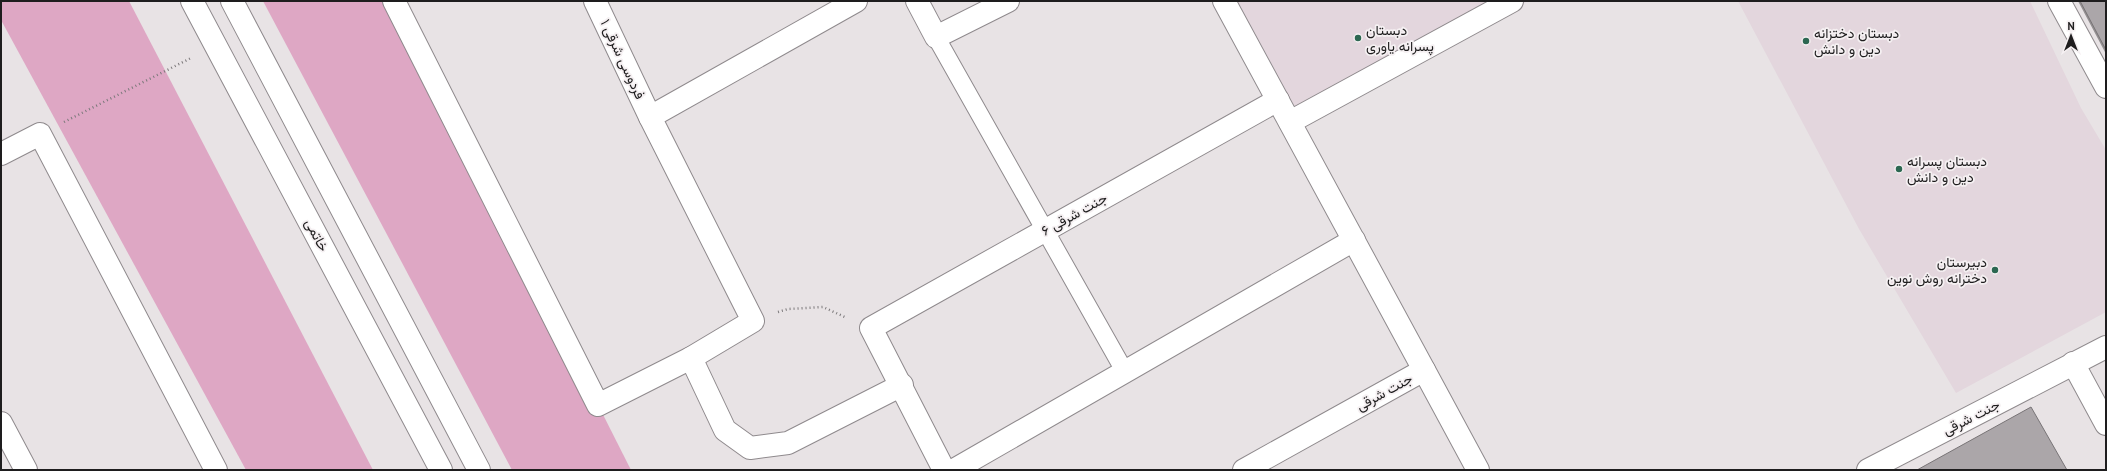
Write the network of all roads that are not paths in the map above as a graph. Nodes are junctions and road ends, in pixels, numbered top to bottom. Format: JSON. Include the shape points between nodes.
{"nodes":[{"id":1,"x":192,"y":1,"type":"edge"},
{"id":2,"x":232,"y":1,"type":"edge"},
{"id":3,"x":394,"y":1,"type":"edge"},
{"id":4,"x":595,"y":1,"type":"edge"},
{"id":5,"x":856,"y":1,"type":"edge"},
{"id":6,"x":916,"y":1,"type":"edge"},
{"id":7,"x":1008,"y":1,"type":"edge"},
{"id":8,"x":1224,"y":1,"type":"edge"},
{"id":9,"x":1512,"y":1,"type":"edge"},
{"id":10,"x":2059,"y":1,"type":"edge"},
{"id":11,"x":936,"y":37,"type":"junction"},
{"id":12,"x":2106,"y":87,"type":"edge"},
{"id":13,"x":1278,"y":100,"type":"junction"},
{"id":14,"x":650,"y":117,"type":"junction"},
{"id":15,"x":1290,"y":122,"type":"junction"},
{"id":16,"x":1,"y":154,"type":"edge"},
{"id":17,"x":1046,"y":230,"type":"junction"},
{"id":18,"x":1354,"y":240,"type":"junction"},
{"id":19,"x":2106,"y":347,"type":"edge"},
{"id":20,"x":691,"y":358,"type":"junction"},
{"id":21,"x":2073,"y":363,"type":"junction"},
{"id":22,"x":1424,"y":370,"type":"junction"},
{"id":23,"x":1125,"y":372,"type":"junction"},
{"id":24,"x":902,"y":385,"type":"junction"},
{"id":25,"x":1,"y":423,"type":"edge"},
{"id":26,"x":2106,"y":424,"type":"edge"},
{"id":27,"x":26,"y":470,"type":"edge"},
{"id":28,"x":216,"y":470,"type":"edge"},
{"id":29,"x":441,"y":470,"type":"edge"},
{"id":30,"x":479,"y":470,"type":"edge"},
{"id":31,"x":944,"y":470,"type":"edge"},
{"id":32,"x":954,"y":470,"type":"edge"},
{"id":33,"x":1244,"y":470,"type":"edge"},
{"id":34,"x":1478,"y":470,"type":"edge"},
{"id":35,"x":1868,"y":470,"type":"edge"}],
"edges":[{"from":1,"to":29,"type":"street","name":"خاتمی"},
{"from":2,"to":30,"type":"street"},
{"from":3,"to":20,"type":"street","via":[[598,405]]},
{"from":4,"to":14,"type":"street","name":"فردوسی شرقی ۱"},
{"from":5,"to":14,"type":"street"},
{"from":6,"to":11,"type":"street"},
{"from":7,"to":11,"type":"street"},
{"from":8,"to":13,"type":"street"},
{"from":9,"to":15,"type":"street"},
{"from":10,"to":12,"type":"street"},
{"from":11,"to":17,"type":"lane"},
{"from":13,"to":15,"type":"street"},
{"from":13,"to":17,"type":"street","name":"جنت شرقی ۶"},
{"from":14,"to":20,"type":"street","name":"فردوسی شرقی ۱","via":[[753,321]]},
{"from":15,"to":18,"type":"street"},
{"from":16,"to":28,"type":"street","via":[[40,134]]},
{"from":17,"to":23,"type":"lane"},
{"from":17,"to":24,"type":"street","name":"جنت شرقی ۶","via":[[871,328]]},
{"from":18,"to":22,"type":"street"},
{"from":18,"to":23,"type":"street"},
{"from":19,"to":21,"type":"street","name":"جنت شرقی"},
{"from":20,"to":24,"type":"street","via":[[725,430],[750,448],[788,443]]},
{"from":21,"to":26,"type":"street"},
{"from":21,"to":35,"type":"street","name":"جنت شرقی"},
{"from":22,"to":33,"type":"street","name":"جنت شرقی"},
{"from":22,"to":34,"type":"street","name":"جنت شرقی"},
{"from":23,"to":32,"type":"street"},
{"from":24,"to":31,"type":"street"},
{"from":25,"to":27,"type":"street"}]}
